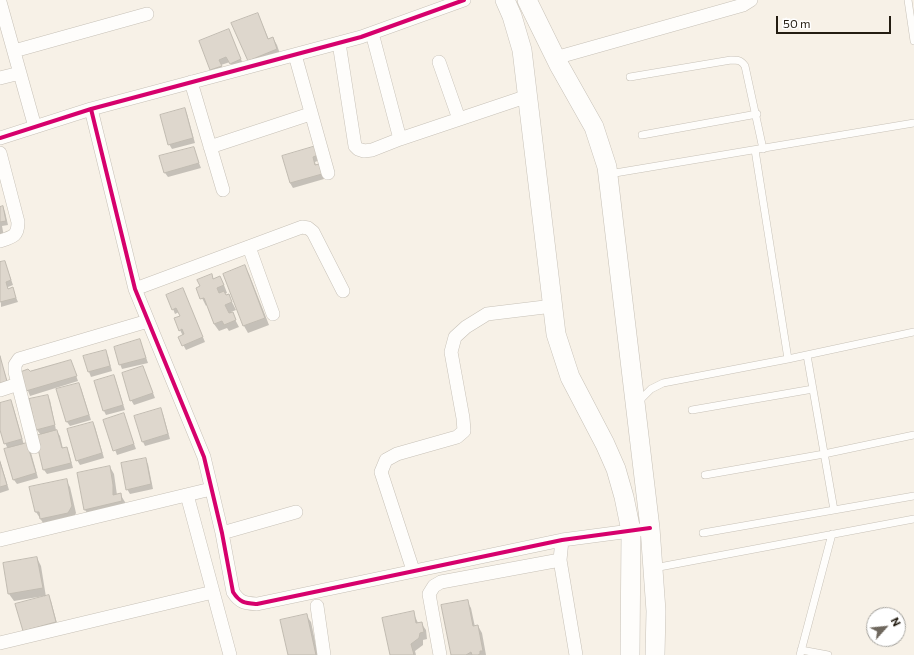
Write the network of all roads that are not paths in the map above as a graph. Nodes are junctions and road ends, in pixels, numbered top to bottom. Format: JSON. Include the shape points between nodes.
{"nodes":[{"id":1,"x":464,"y":0,"type":"edge"},
{"id":2,"x":505,"y":0,"type":"edge"},
{"id":3,"x":527,"y":0,"type":"edge"},
{"id":4,"x":751,"y":0,"type":"edge"},
{"id":5,"x":908,"y":0,"type":"edge"},
{"id":6,"x":0,"y":2,"type":"edge"},
{"id":7,"x":147,"y":14,"type":"dead end"},
{"id":8,"x":3,"y":25,"type":"edge"},
{"id":9,"x":372,"y":33,"type":"junction"},
{"id":10,"x":914,"y":41,"type":"edge"},
{"id":11,"x":339,"y":43,"type":"junction"},
{"id":12,"x":14,"y":52,"type":"junction"},
{"id":13,"x":295,"y":55,"type":"junction"},
{"id":14,"x":555,"y":58,"type":"junction"},
{"id":15,"x":439,"y":62,"type":"dead end"},
{"id":16,"x":20,"y":73,"type":"junction"},
{"id":17,"x":630,"y":77,"type":"dead end"},
{"id":18,"x":0,"y":78,"type":"edge"},
{"id":19,"x":191,"y":82,"type":"junction"},
{"id":20,"x":528,"y":96,"type":"junction"},
{"id":21,"x":91,"y":109,"type":"junction"},
{"id":22,"x":310,"y":114,"type":"junction"},
{"id":23,"x":757,"y":114,"type":"junction"},
{"id":24,"x":459,"y":119,"type":"junction"},
{"id":25,"x":914,"y":123,"type":"edge"},
{"id":26,"x":35,"y":127,"type":"junction"},
{"id":27,"x":642,"y":134,"type":"dead end"},
{"id":28,"x":0,"y":138,"type":"edge"},
{"id":29,"x":400,"y":139,"type":"junction"},
{"id":30,"x":210,"y":148,"type":"junction"},
{"id":31,"x":764,"y":148,"type":"junction"},
{"id":32,"x":755,"y":150,"type":"junction"},
{"id":33,"x":0,"y":153,"type":"edge"},
{"id":34,"x":328,"y":174,"type":"dead end"},
{"id":35,"x":608,"y":174,"type":"junction"},
{"id":36,"x":223,"y":190,"type":"dead end"},
{"id":37,"x":0,"y":241,"type":"edge"},
{"id":38,"x":249,"y":247,"type":"junction"},
{"id":39,"x":134,"y":289,"type":"junction"},
{"id":40,"x":344,"y":291,"type":"dead end"},
{"id":41,"x":553,"y":306,"type":"junction"},
{"id":42,"x":273,"y":314,"type":"dead end"},
{"id":43,"x":148,"y":321,"type":"junction"},
{"id":44,"x":914,"y":332,"type":"edge"},
{"id":45,"x":807,"y":355,"type":"junction"},
{"id":46,"x":788,"y":359,"type":"junction"},
{"id":47,"x":18,"y":384,"type":"junction"},
{"id":48,"x":813,"y":389,"type":"junction"},
{"id":49,"x":0,"y":390,"type":"edge"},
{"id":50,"x":636,"y":405,"type":"junction"},
{"id":51,"x":692,"y":410,"type":"dead end"},
{"id":52,"x":914,"y":435,"type":"edge"},
{"id":53,"x":34,"y":447,"type":"dead end"},
{"id":54,"x":824,"y":454,"type":"junction"},
{"id":55,"x":705,"y":475,"type":"dead end"},
{"id":56,"x":211,"y":489,"type":"junction"},
{"id":57,"x":187,"y":495,"type":"junction"},
{"id":58,"x":914,"y":496,"type":"edge"},
{"id":59,"x":834,"y":510,"type":"junction"},
{"id":60,"x":296,"y":512,"type":"dead end"},
{"id":61,"x":914,"y":519,"type":"edge"},
{"id":62,"x":650,"y":528,"type":"junction"},
{"id":63,"x":631,"y":531,"type":"junction"},
{"id":64,"x":222,"y":532,"type":"junction"},
{"id":65,"x":703,"y":533,"type":"dead end"},
{"id":66,"x":832,"y":534,"type":"junction"},
{"id":67,"x":0,"y":540,"type":"edge"},
{"id":68,"x":562,"y":540,"type":"junction"},
{"id":69,"x":560,"y":560,"type":"junction"},
{"id":70,"x":654,"y":568,"type":"junction"},
{"id":71,"x":413,"y":570,"type":"junction"},
{"id":72,"x":213,"y":592,"type":"junction"},
{"id":73,"x":317,"y":606,"type":"dead end"},
{"id":74,"x":0,"y":643,"type":"edge"},
{"id":75,"x":800,"y":652,"type":"edge"},
{"id":76,"x":230,"y":655,"type":"edge"},
{"id":77,"x":324,"y":655,"type":"edge"},
{"id":78,"x":440,"y":655,"type":"edge"},
{"id":79,"x":576,"y":655,"type":"edge"},
{"id":80,"x":630,"y":655,"type":"edge"},
{"id":81,"x":655,"y":655,"type":"edge"},
{"id":82,"x":828,"y":655,"type":"edge"}],
"edges":[{"from":1,"to":9,"type":"street"},
{"from":2,"to":20,"type":"main road","via":[[522,50]]},
{"from":3,"to":14,"type":"main road"},
{"from":4,"to":14,"type":"street","via":[[743,5]]},
{"from":5,"to":10,"type":"lane"},
{"from":6,"to":8,"type":"street"},
{"from":7,"to":12,"type":"street"},
{"from":8,"to":12,"type":"street"},
{"from":9,"to":11,"type":"street"},
{"from":9,"to":29,"type":"street"},
{"from":11,"to":13,"type":"street"},
{"from":11,"to":29,"type":"street","via":[[355,146],[364,151],[372,150]]},
{"from":12,"to":16,"type":"street"},
{"from":13,"to":19,"type":"street"},
{"from":13,"to":22,"type":"street"},
{"from":14,"to":35,"type":"main road","via":[[594,127]]},
{"from":15,"to":24,"type":"street"},
{"from":16,"to":18,"type":"street"},
{"from":16,"to":26,"type":"street"},
{"from":17,"to":23,"type":"lane","via":[[737,60],[745,66]]},
{"from":19,"to":21,"type":"street"},
{"from":19,"to":30,"type":"street"},
{"from":20,"to":24,"type":"street"},
{"from":20,"to":41,"type":"main road"},
{"from":21,"to":26,"type":"street"},
{"from":21,"to":39,"type":"street"},
{"from":22,"to":30,"type":"street"},
{"from":22,"to":34,"type":"street"},
{"from":23,"to":27,"type":"lane"},
{"from":23,"to":31,"type":"lane"},
{"from":24,"to":29,"type":"street"},
{"from":25,"to":31,"type":"lane"},
{"from":26,"to":28,"type":"street"},
{"from":30,"to":36,"type":"street"},
{"from":31,"to":32,"type":"lane"},
{"from":32,"to":35,"type":"lane"},
{"from":32,"to":46,"type":"lane"},
{"from":33,"to":37,"type":"street","via":[[18,222],[15,235]]},
{"from":35,"to":50,"type":"main road"},
{"from":38,"to":39,"type":"street"},
{"from":38,"to":40,"type":"street","via":[[296,229],[308,228],[313,232]]},
{"from":38,"to":42,"type":"street"},
{"from":39,"to":43,"type":"street"},
{"from":41,"to":63,"type":"main road","via":[[556,334],[570,377],[616,469]]},
{"from":41,"to":71,"type":"street","via":[[487,314],[455,337],[451,352],[464,418],[464,431],[457,437],[397,454],[386,460],[381,472]]},
{"from":43,"to":47,"type":"street","via":[[19,359],[15,365]]},
{"from":43,"to":56,"type":"street","via":[[204,457]]},
{"from":44,"to":45,"type":"lane"},
{"from":45,"to":46,"type":"lane"},
{"from":45,"to":48,"type":"lane"},
{"from":46,"to":50,"type":"lane","via":[[663,383],[651,389]]},
{"from":47,"to":49,"type":"street"},
{"from":47,"to":53,"type":"street"},
{"from":48,"to":51,"type":"lane"},
{"from":48,"to":54,"type":"lane"},
{"from":50,"to":62,"type":"main road"},
{"from":52,"to":54,"type":"lane"},
{"from":54,"to":55,"type":"lane"},
{"from":54,"to":59,"type":"lane"},
{"from":56,"to":57,"type":"street"},
{"from":56,"to":64,"type":"street"},
{"from":57,"to":67,"type":"street"},
{"from":57,"to":72,"type":"street"},
{"from":58,"to":59,"type":"lane"},
{"from":59,"to":65,"type":"lane"},
{"from":60,"to":64,"type":"street"},
{"from":61,"to":66,"type":"lane"},
{"from":62,"to":63,"type":"street"},
{"from":62,"to":70,"type":"main road"},
{"from":63,"to":68,"type":"street"},
{"from":63,"to":80,"type":"main road"},
{"from":64,"to":71,"type":"street","via":[[233,592],[238,600],[247,603],[257,604]]},
{"from":66,"to":70,"type":"lane"},
{"from":66,"to":75,"type":"lane"},
{"from":68,"to":69,"type":"street"},
{"from":68,"to":71,"type":"street"},
{"from":69,"to":78,"type":"street","via":[[441,582],[434,586],[430,594]]},
{"from":69,"to":79,"type":"street"},
{"from":70,"to":81,"type":"main road"},
{"from":72,"to":74,"type":"street"},
{"from":72,"to":76,"type":"street"},
{"from":73,"to":77,"type":"street"},
{"from":75,"to":82,"type":"lane"}]}
